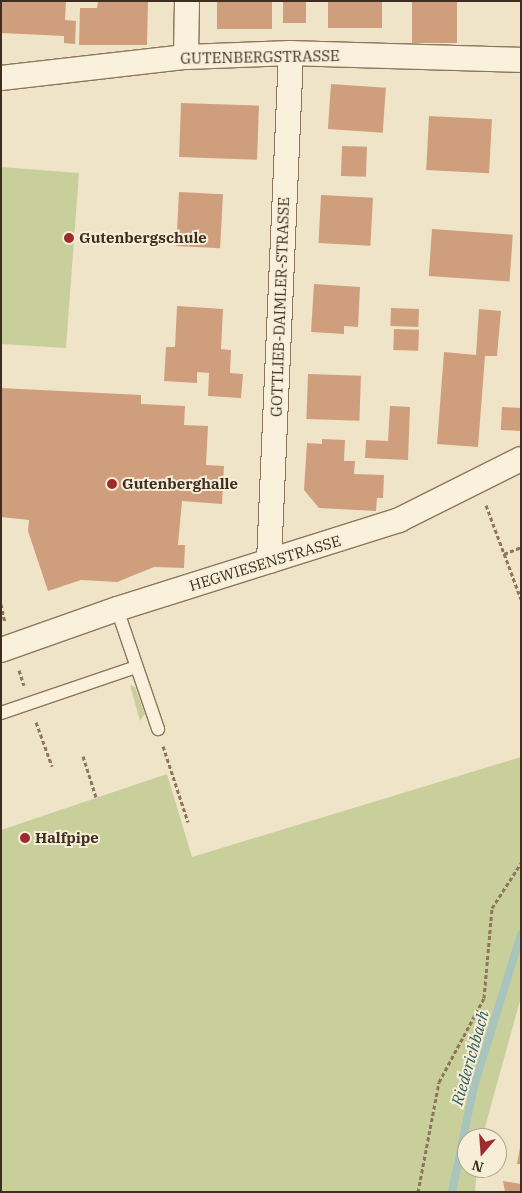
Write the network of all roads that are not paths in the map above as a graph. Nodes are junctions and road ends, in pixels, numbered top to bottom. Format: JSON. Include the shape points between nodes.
{"nodes":[{"id":1,"x":187,"y":1,"type":"edge"},
{"id":2,"x":292,"y":53,"type":"junction"},
{"id":3,"x":186,"y":57,"type":"junction"},
{"id":4,"x":521,"y":60,"type":"edge"},
{"id":5,"x":1,"y":78,"type":"edge"},
{"id":6,"x":521,"y":459,"type":"edge"},
{"id":7,"x":269,"y":561,"type":"junction"},
{"id":8,"x":117,"y":609,"type":"junction"},
{"id":9,"x":1,"y":650,"type":"edge"},
{"id":10,"x":136,"y":666,"type":"junction"},
{"id":11,"x":1,"y":713,"type":"edge"},
{"id":12,"x":158,"y":729,"type":"road end"}],
"edges":[{"from":1,"to":3,"type":"street"},
{"from":2,"to":3,"type":"street","name":"GUTENBERGSTRASSE"},
{"from":2,"to":4,"type":"street","name":"GUTENBERGSTRASSE"},
{"from":2,"to":7,"type":"street","name":"GOTTLIEB-DAIMLER-STRASSE"},
{"from":3,"to":5,"type":"street","name":"GUTENBERGSTRASSE"},
{"from":6,"to":7,"type":"street","name":"HEGWIESENSTRASSE","via":[[399,520]]},
{"from":7,"to":8,"type":"street","name":"HEGWIESENSTRASSE"},
{"from":8,"to":9,"type":"street","name":"HEGWIESENSTRASSE"},
{"from":8,"to":10,"type":"lane"},
{"from":10,"to":11,"type":"lane"},
{"from":10,"to":12,"type":"lane"}]}
